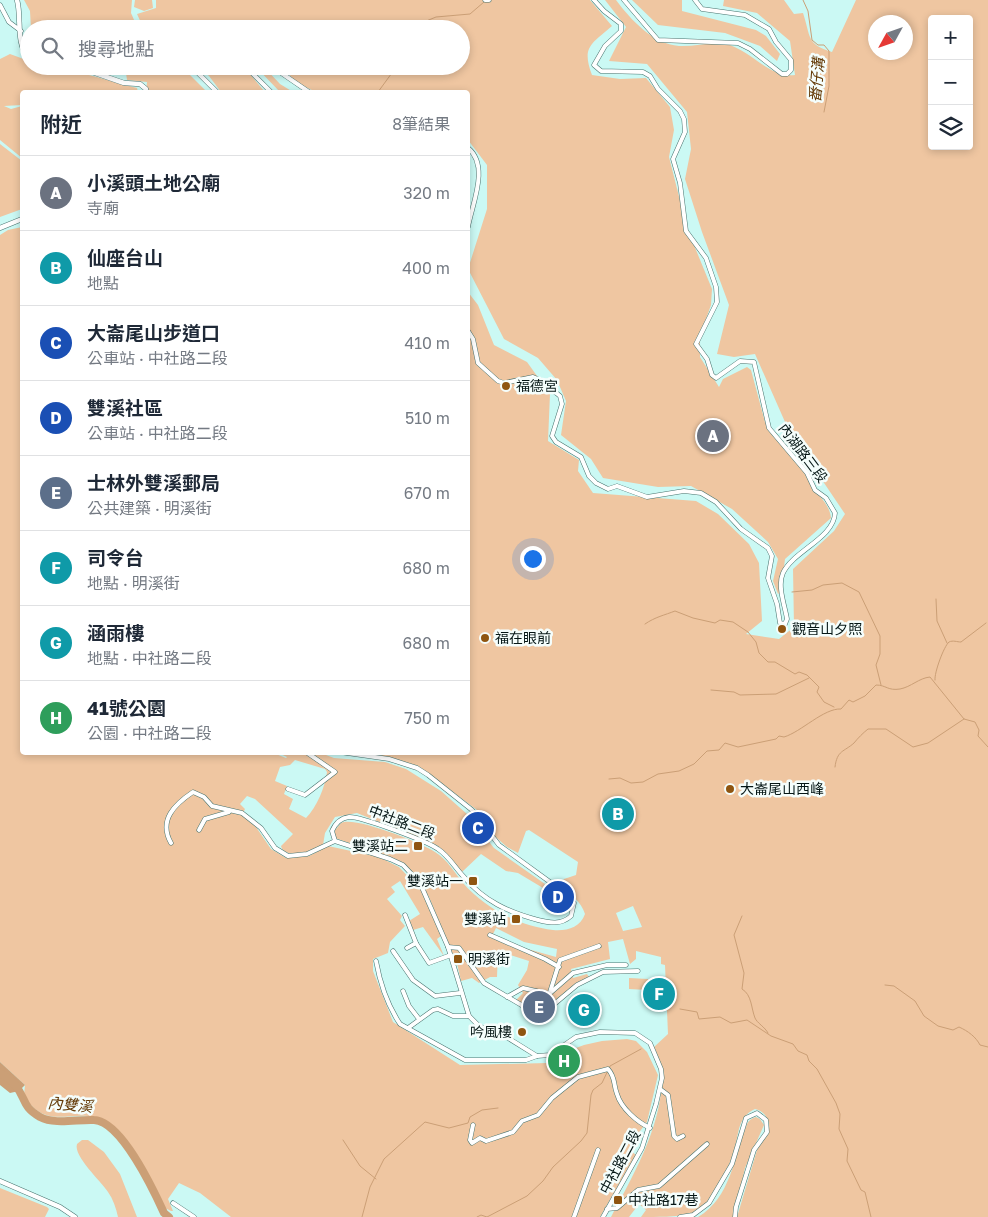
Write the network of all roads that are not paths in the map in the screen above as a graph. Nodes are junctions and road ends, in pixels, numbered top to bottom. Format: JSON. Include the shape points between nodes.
{"nodes":[{"id":1,"x":18,"y":0,"type":"edge"},
{"id":2,"x":594,"y":0,"type":"edge"},
{"id":3,"x":624,"y":0,"type":"edge"},
{"id":4,"x":695,"y":0,"type":"edge"},
{"id":5,"x":0,"y":5,"type":"edge"},
{"id":6,"x":21,"y":20,"type":"edge"},
{"id":7,"x":20,"y":30,"type":"edge"},
{"id":8,"x":101,"y":75,"type":"edge"},
{"id":9,"x":200,"y":75,"type":"edge"},
{"id":10,"x":254,"y":75,"type":"edge"},
{"id":11,"x":284,"y":75,"type":"edge"},
{"id":12,"x":146,"y":90,"type":"edge"},
{"id":13,"x":215,"y":90,"type":"edge"},
{"id":14,"x":269,"y":90,"type":"edge"},
{"id":15,"x":306,"y":90,"type":"edge"},
{"id":16,"x":470,"y":150,"type":"edge"},
{"id":17,"x":470,"y":219,"type":"edge"},
{"id":18,"x":20,"y":220,"type":"edge"},
{"id":19,"x":1,"y":226,"type":"edge"},
{"id":20,"x":470,"y":334,"type":"edge"},
{"id":21,"x":310,"y":755,"type":"edge"},
{"id":22,"x":361,"y":755,"type":"edge"},
{"id":23,"x":288,"y":789,"type":"dead end"},
{"id":24,"x":233,"y":812,"type":"junction"},
{"id":25,"x":199,"y":830,"type":"dead end"},
{"id":26,"x":335,"y":841,"type":"junction"},
{"id":27,"x":171,"y":843,"type":"dead end"},
{"id":28,"x":405,"y":915,"type":"dead end"},
{"id":29,"x":490,"y":936,"type":"dead end"},
{"id":30,"x":416,"y":943,"type":"junction"},
{"id":31,"x":599,"y":946,"type":"dead end"},
{"id":32,"x":448,"y":947,"type":"junction"},
{"id":33,"x":407,"y":948,"type":"dead end"},
{"id":34,"x":393,"y":950,"type":"dead end"},
{"id":35,"x":450,"y":955,"type":"junction"},
{"id":36,"x":376,"y":961,"type":"dead end"},
{"id":37,"x":626,"y":965,"type":"dead end"},
{"id":38,"x":559,"y":967,"type":"junction"},
{"id":39,"x":638,"y":971,"type":"dead end"},
{"id":40,"x":403,"y":990,"type":"dead end"},
{"id":41,"x":460,"y":993,"type":"junction"},
{"id":42,"x":549,"y":994,"type":"junction"},
{"id":43,"x":507,"y":997,"type":"junction"},
{"id":44,"x":468,"y":1016,"type":"junction"},
{"id":45,"x":419,"y":1019,"type":"junction"},
{"id":46,"x":408,"y":1028,"type":"junction"},
{"id":47,"x":537,"y":1056,"type":"junction"},
{"id":48,"x":660,"y":1089,"type":"junction"},
{"id":49,"x":472,"y":1125,"type":"dead end"},
{"id":50,"x":650,"y":1128,"type":"junction"},
{"id":51,"x":683,"y":1136,"type":"dead end"},
{"id":52,"x":707,"y":1144,"type":"dead end"},
{"id":53,"x":598,"y":1150,"type":"dead end"},
{"id":54,"x":0,"y":1181,"type":"edge"},
{"id":55,"x":173,"y":1203,"type":"dead end"},
{"id":56,"x":607,"y":1209,"type":"junction"},
{"id":57,"x":75,"y":1217,"type":"edge"},
{"id":58,"x":194,"y":1217,"type":"edge"},
{"id":59,"x":574,"y":1217,"type":"edge"},
{"id":60,"x":603,"y":1217,"type":"edge"},
{"id":61,"x":680,"y":1217,"type":"edge"},
{"id":62,"x":735,"y":1217,"type":"edge"}],
"edges":[{"from":1,"to":6,"type":"street"},
{"from":2,"to":20,"type":"street","name":"內湖路三段","via":[[621,24],[621,31],[605,46],[594,66],[601,70],[643,72],[650,76],[684,119],[685,132],[673,159],[680,183],[686,231],[709,264],[717,302],[696,344],[716,378],[740,361],[754,362],[769,428],[836,513],[832,526],[803,550],[782,574],[785,624],[780,623],[768,578],[772,556],[768,548],[741,529],[716,502],[701,493],[684,491],[647,497],[617,486],[608,489],[596,483],[589,476],[581,457],[556,442],[552,436],[562,404],[560,396],[533,377],[498,382],[478,363]]},
{"from":3,"to":4,"type":"street","via":[[658,40],[738,44],[782,74],[791,70],[791,60],[769,29],[745,15],[702,9]]},
{"from":5,"to":7,"type":"street","via":[[8,22]]},
{"from":8,"to":12,"type":"street","via":[[124,83],[140,84]]},
{"from":9,"to":13,"type":"street"},
{"from":10,"to":14,"type":"street"},
{"from":11,"to":15,"type":"street"},
{"from":16,"to":17,"type":"street","via":[[479,167]]},
{"from":18,"to":19,"type":"street"},
{"from":21,"to":23,"type":"street","via":[[335,772],[305,795]]},
{"from":22,"to":26,"type":"street","name":"中社路二段","via":[[389,759],[428,775],[472,810],[499,844],[571,898],[574,910],[567,920],[556,923],[506,910],[475,889],[440,849],[361,818],[349,817],[337,823],[332,834]]},
{"from":24,"to":25,"type":"street","via":[[205,819]]},
{"from":24,"to":26,"type":"street","via":[[242,813],[275,848],[288,856],[307,854]]},
{"from":24,"to":27,"type":"street","via":[[212,806],[193,792],[173,806],[167,835]]},
{"from":26,"to":32,"type":"street","via":[[390,858],[414,875],[425,892],[434,921]]},
{"from":28,"to":30,"type":"street"},
{"from":29,"to":38,"type":"street"},
{"from":30,"to":33,"type":"street"},
{"from":30,"to":35,"type":"street","via":[[429,963]]},
{"from":31,"to":38,"type":"street","via":[[560,960]]},
{"from":32,"to":35,"type":"street"},
{"from":32,"to":43,"type":"street","via":[[459,948],[480,978]]},
{"from":34,"to":41,"type":"street","via":[[413,980],[435,996]]},
{"from":35,"to":41,"type":"street"},
{"from":36,"to":46,"type":"street","name":"中社路二段","via":[[393,1015]]},
{"from":37,"to":42,"type":"street","via":[[607,965],[573,973]]},
{"from":38,"to":42,"type":"street"},
{"from":39,"to":43,"type":"street","via":[[603,972],[577,985],[540,1016]]},
{"from":40,"to":45,"type":"street"},
{"from":41,"to":44,"type":"street"},
{"from":42,"to":43,"type":"street","via":[[523,988]]},
{"from":44,"to":45,"type":"street","via":[[453,1016],[438,1009]]},
{"from":44,"to":47,"type":"street","via":[[479,1026],[508,1038]]},
{"from":45,"to":46,"type":"street"},
{"from":46,"to":47,"type":"street","name":"中社路二段","via":[[465,1060],[526,1060]]},
{"from":47,"to":48,"type":"street","name":"中社路二段","via":[[550,1055],[586,1034],[635,1033],[650,1043],[654,1050],[661,1069]]},
{"from":48,"to":50,"type":"street","name":"中社路二段"},
{"from":48,"to":51,"type":"street","via":[[668,1095],[671,1131],[678,1139]]},
{"from":49,"to":50,"type":"street","via":[[472,1143],[480,1138],[486,1141],[513,1132],[526,1118],[538,1115],[552,1098],[578,1078],[608,1069],[614,1076],[621,1104]]},
{"from":50,"to":56,"type":"street","name":"中社路二段"},
{"from":52,"to":56,"type":"street","via":[[659,1186],[638,1190],[617,1208]]},
{"from":53,"to":59,"type":"street"},
{"from":54,"to":57,"type":"street"},
{"from":55,"to":58,"type":"street"},
{"from":56,"to":60,"type":"street","name":"中社路二段"},
{"from":61,"to":62,"type":"street","via":[[693,1215],[709,1203],[732,1164],[746,1118],[757,1112],[768,1126],[754,1150]]}]}
